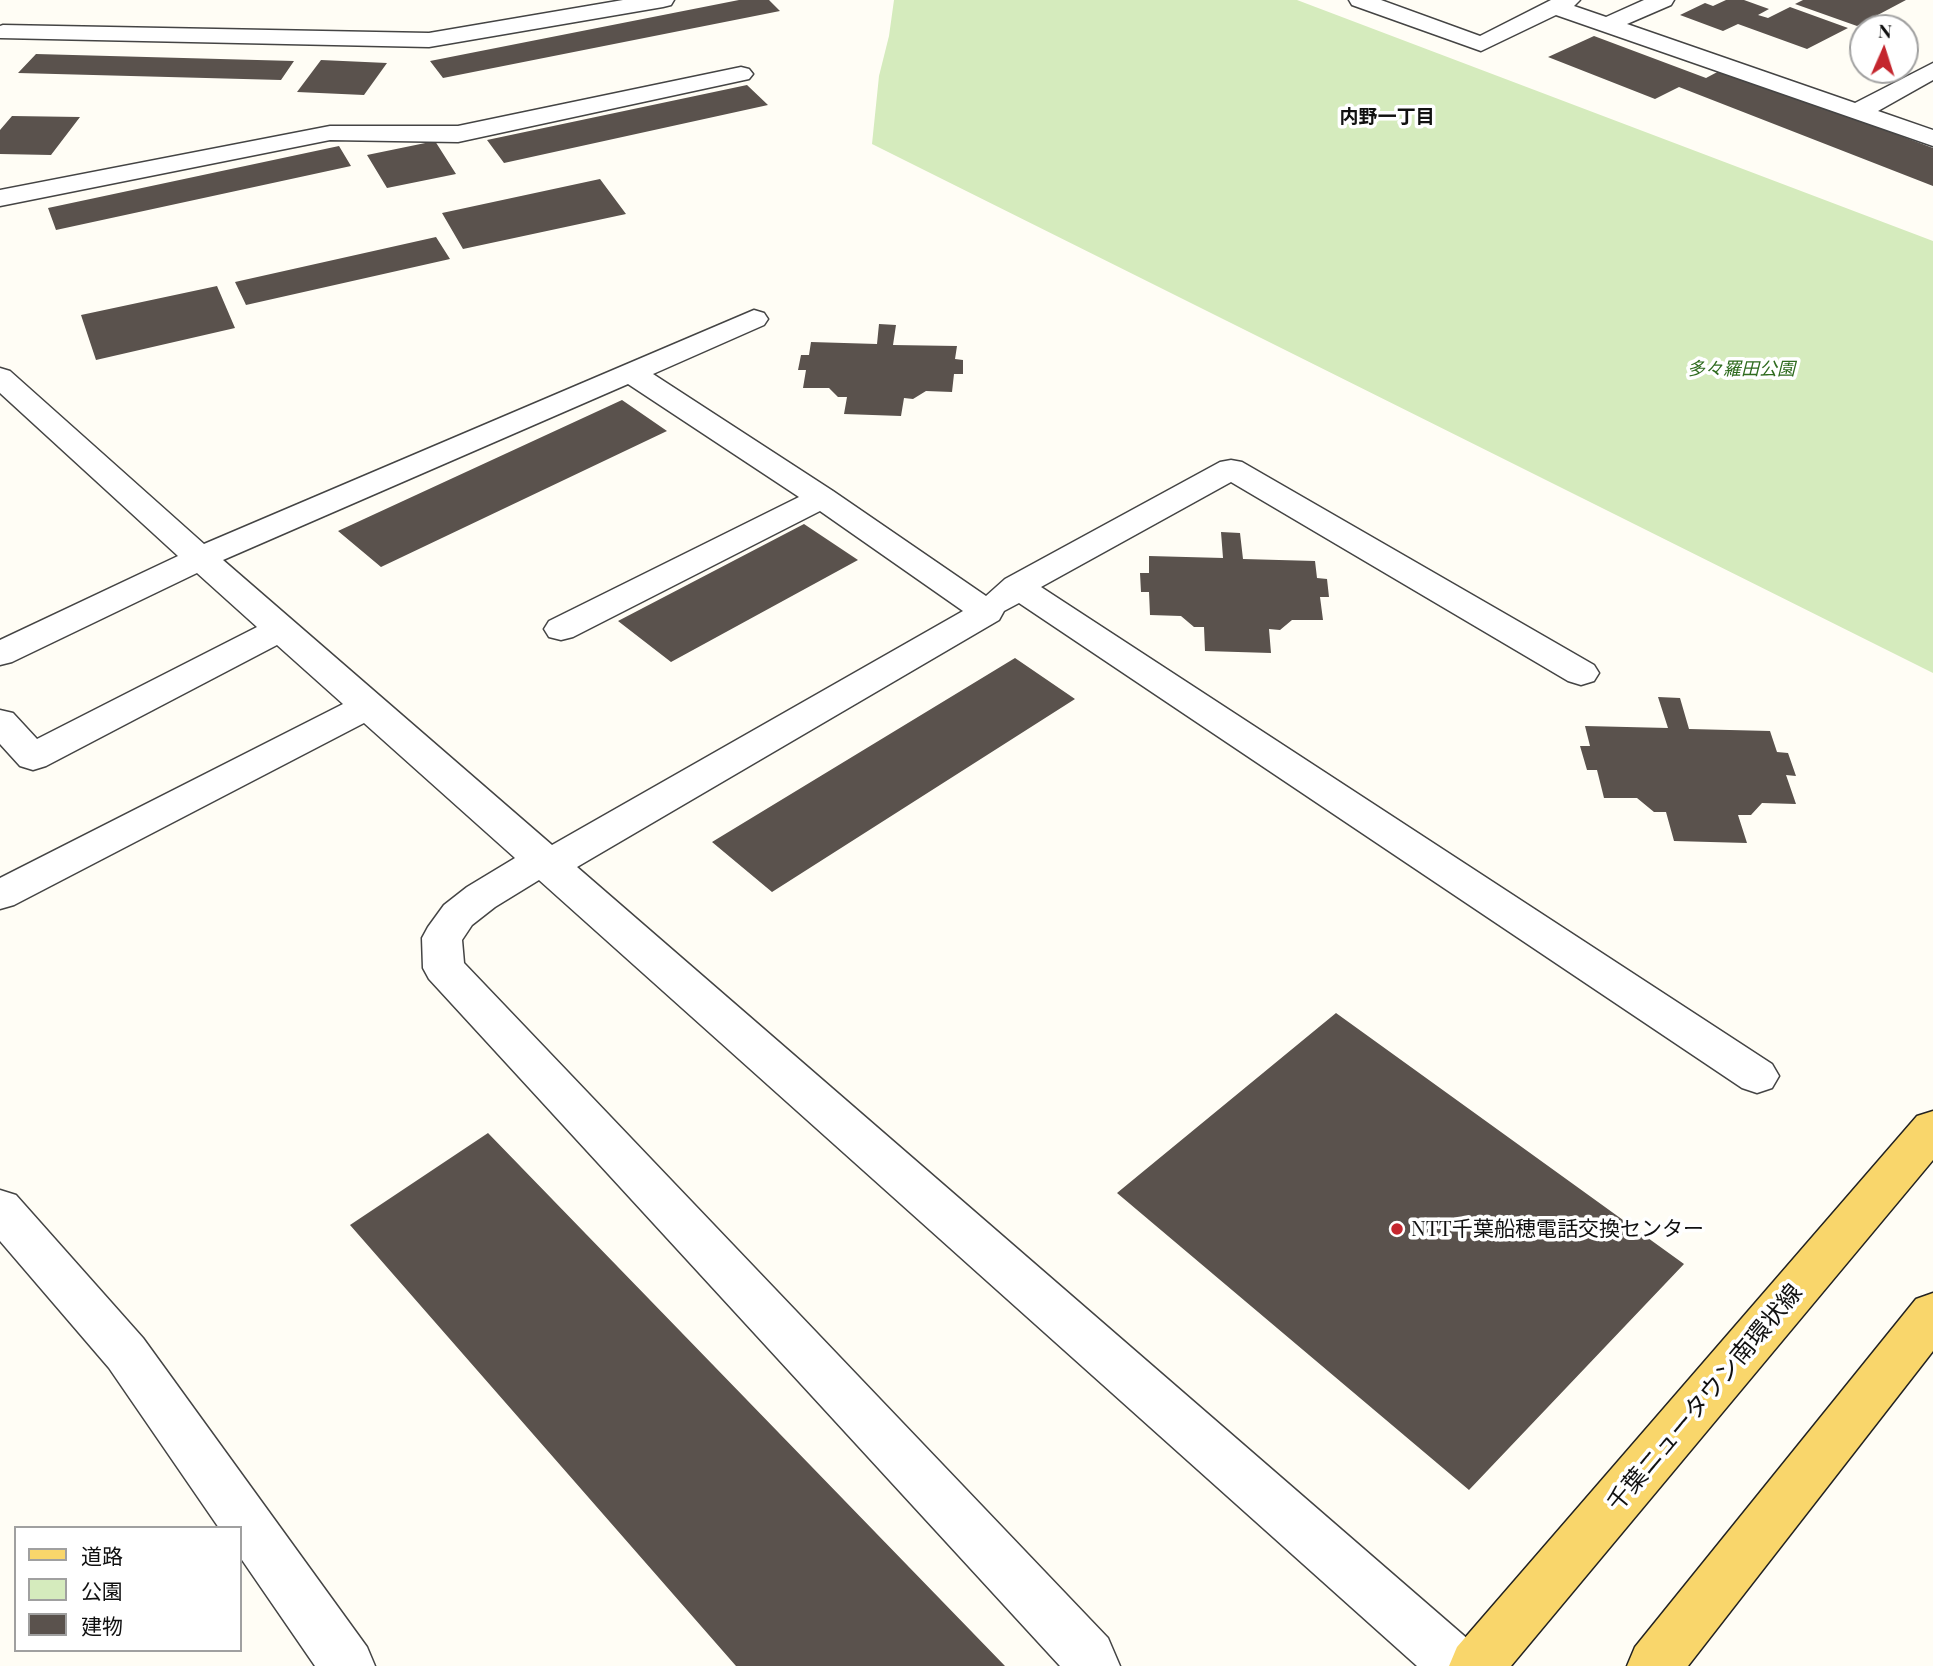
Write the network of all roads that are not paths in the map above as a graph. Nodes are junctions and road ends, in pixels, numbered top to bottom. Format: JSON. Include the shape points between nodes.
{"nodes":[{"id":1,"x":663,"y":0,"type":"edge"},
{"id":2,"x":1360,"y":0,"type":"edge"},
{"id":3,"x":1662,"y":0,"type":"edge"},
{"id":4,"x":1562,"y":4,"type":"edge"},
{"id":5,"x":21,"y":10,"type":"dead end"},
{"id":6,"x":1607,"y":25,"type":"junction"},
{"id":7,"x":2,"y":34,"type":"edge"},
{"id":8,"x":1933,"y":70,"type":"edge"},
{"id":9,"x":741,"y":74,"type":"dead end"},
{"id":10,"x":1857,"y":112,"type":"junction"},
{"id":11,"x":1933,"y":138,"type":"edge"},
{"id":12,"x":0,"y":198,"type":"edge"},
{"id":13,"x":754,"y":319,"type":"dead end"},
{"id":14,"x":630,"y":372,"type":"junction"},
{"id":15,"x":0,"y":377,"type":"edge"},
{"id":16,"x":822,"y":498,"type":"junction"},
{"id":17,"x":200,"y":558,"type":"junction"},
{"id":18,"x":1017,"y":586,"type":"junction"},
{"id":19,"x":987,"y":612,"type":"junction"},
{"id":20,"x":281,"y":629,"type":"junction"},
{"id":21,"x":561,"y":629,"type":"dead end"},
{"id":22,"x":0,"y":654,"type":"edge"},
{"id":23,"x":1581,"y":673,"type":"dead end"},
{"id":24,"x":368,"y":706,"type":"junction"},
{"id":25,"x":0,"y":722,"type":"edge"},
{"id":26,"x":546,"y":862,"type":"junction"},
{"id":27,"x":0,"y":895,"type":"edge"},
{"id":28,"x":1757,"y":1076,"type":"dead end"},
{"id":29,"x":1933,"y":1129,"type":"edge"},
{"id":30,"x":0,"y":1209,"type":"edge"},
{"id":31,"x":1933,"y":1314,"type":"edge"},
{"id":32,"x":348,"y":1666,"type":"edge"},
{"id":33,"x":1093,"y":1666,"type":"edge"},
{"id":34,"x":1458,"y":1666,"type":"edge"},
{"id":35,"x":1476,"y":1666,"type":"edge"},
{"id":36,"x":1654,"y":1666,"type":"edge"}],
"edges":[{"from":1,"to":7,"type":"street","via":[[429,40]]},
{"from":2,"to":4,"type":"street","via":[[1481,44]]},
{"from":3,"to":6,"type":"street"},
{"from":4,"to":6,"type":"street"},
{"from":5,"to":7,"type":"street"},
{"from":6,"to":10,"type":"street"},
{"from":8,"to":10,"type":"street"},
{"from":9,"to":12,"type":"street","via":[[458,134],[330,133]]},
{"from":10,"to":11,"type":"street"},
{"from":13,"to":14,"type":"street"},
{"from":14,"to":16,"type":"street"},
{"from":14,"to":17,"type":"street"},
{"from":15,"to":17,"type":"street"},
{"from":16,"to":19,"type":"street"},
{"from":16,"to":21,"type":"street"},
{"from":17,"to":20,"type":"street"},
{"from":17,"to":22,"type":"street"},
{"from":18,"to":19,"type":"street"},
{"from":18,"to":23,"type":"street","via":[[1231,469]]},
{"from":18,"to":28,"type":"street"},
{"from":19,"to":26,"type":"street"},
{"from":20,"to":24,"type":"street"},
{"from":20,"to":25,"type":"street","via":[[33,757]]},
{"from":24,"to":26,"type":"street"},
{"from":24,"to":27,"type":"street"},
{"from":26,"to":33,"type":"street","via":[[481,897],[458,915],[442,938],[444,968]]},
{"from":26,"to":34,"type":"street"},
{"from":29,"to":35,"type":"main road","name":"千葉ニュータウン南環状線"},
{"from":30,"to":32,"type":"street","via":[[126,1353]]},
{"from":31,"to":36,"type":"main road"}]}
